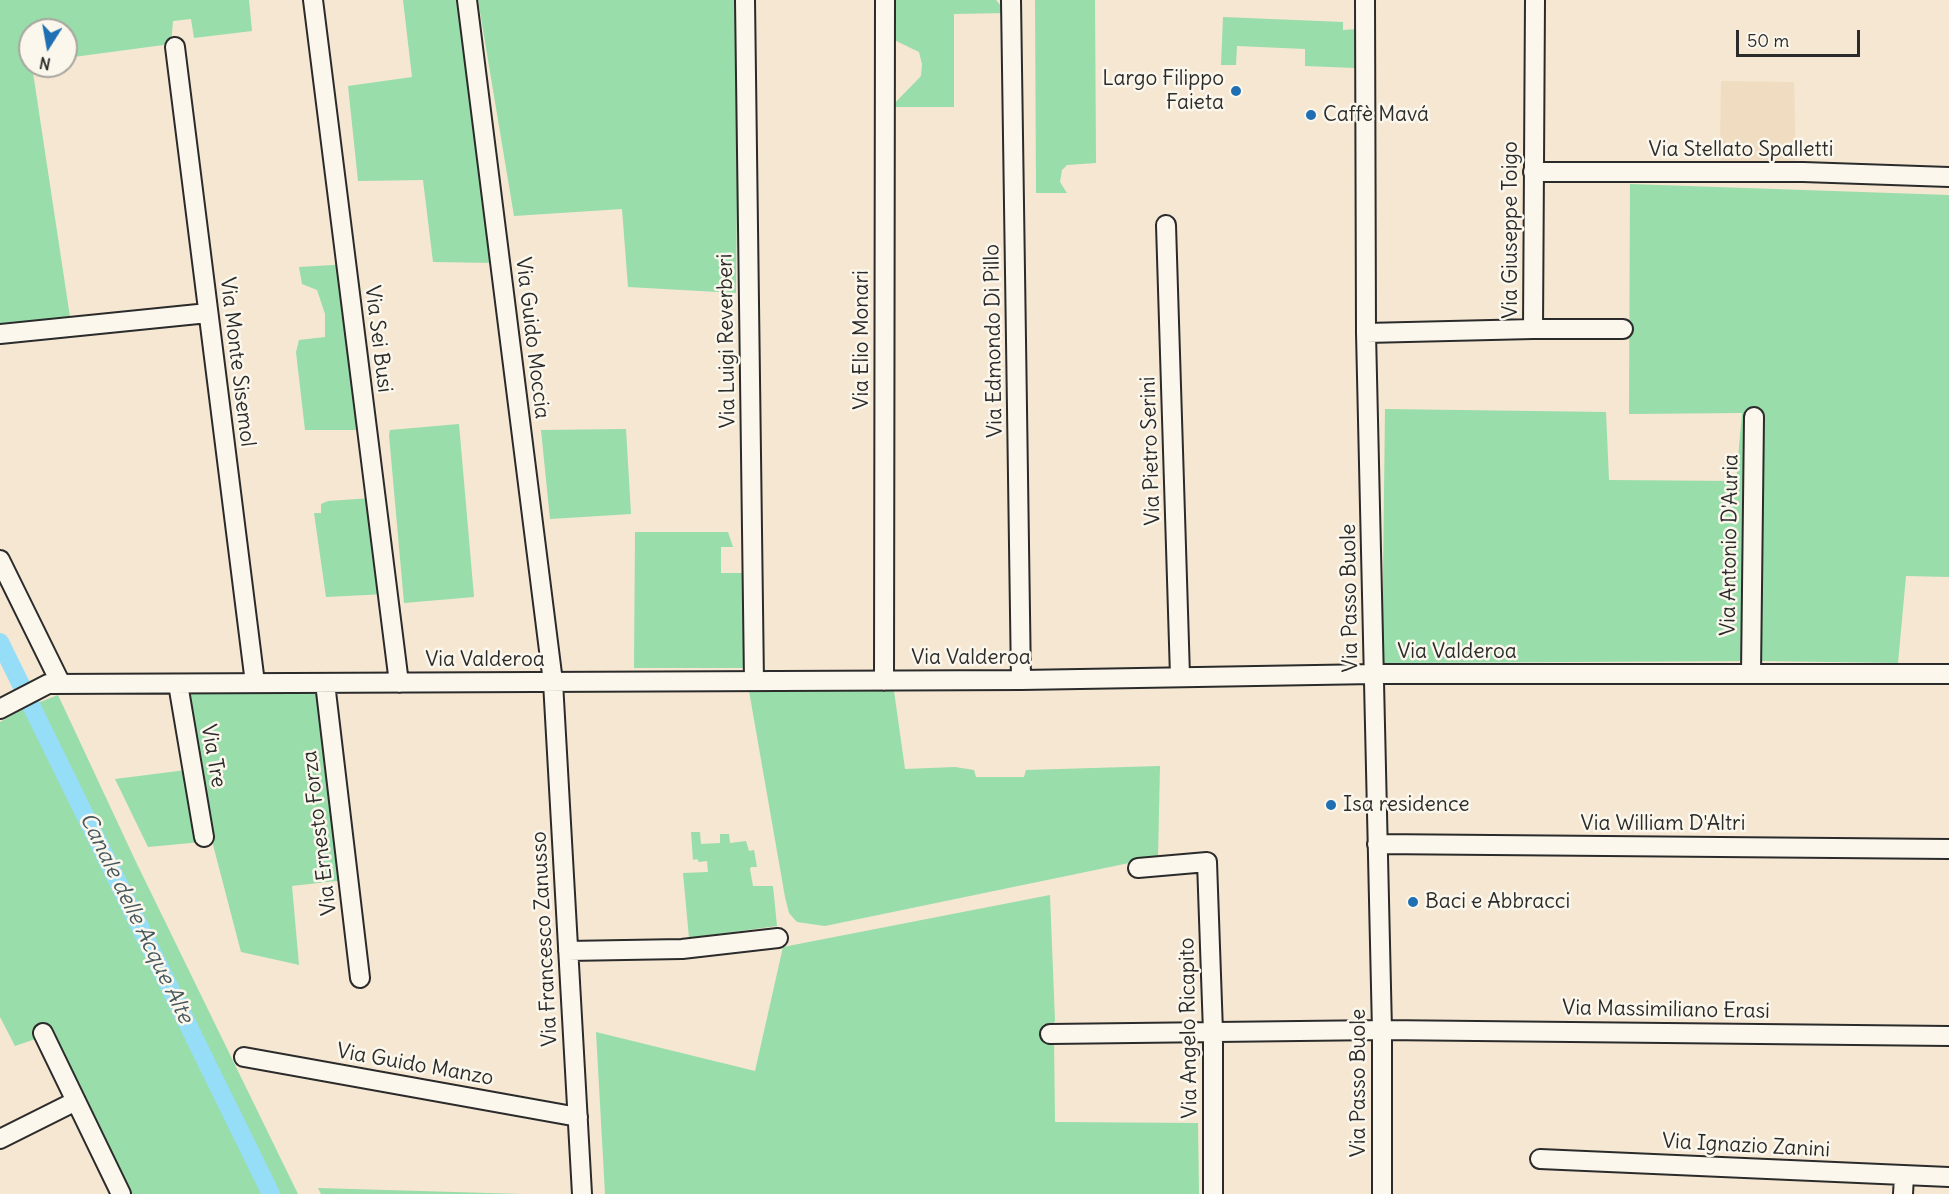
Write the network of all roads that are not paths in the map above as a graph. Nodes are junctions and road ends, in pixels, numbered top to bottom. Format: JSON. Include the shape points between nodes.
{"nodes":[{"id":1,"x":314,"y":0,"type":"edge"},
{"id":2,"x":467,"y":0,"type":"edge"},
{"id":3,"x":745,"y":0,"type":"edge"},
{"id":4,"x":885,"y":0,"type":"edge"},
{"id":5,"x":1011,"y":0,"type":"edge"},
{"id":6,"x":1365,"y":0,"type":"edge"},
{"id":7,"x":1536,"y":0,"type":"edge"},
{"id":8,"x":175,"y":46,"type":"dead end"},
{"id":9,"x":1533,"y":172,"type":"junction"},
{"id":10,"x":1949,"y":177,"type":"edge"},
{"id":11,"x":1166,"y":225,"type":"dead end"},
{"id":12,"x":207,"y":313,"type":"junction"},
{"id":13,"x":1533,"y":329,"type":"junction"},
{"id":14,"x":1623,"y":329,"type":"dead end"},
{"id":15,"x":1366,"y":333,"type":"junction"},
{"id":16,"x":0,"y":334,"type":"edge"},
{"id":17,"x":1754,"y":417,"type":"dead end"},
{"id":18,"x":0,"y":561,"type":"edge"},
{"id":19,"x":1374,"y":674,"type":"junction"},
{"id":20,"x":1751,"y":674,"type":"junction"},
{"id":21,"x":1949,"y":674,"type":"edge"},
{"id":22,"x":1180,"y":676,"type":"junction"},
{"id":23,"x":1021,"y":680,"type":"junction"},
{"id":24,"x":754,"y":681,"type":"junction"},
{"id":25,"x":884,"y":681,"type":"junction"},
{"id":26,"x":553,"y":682,"type":"junction"},
{"id":27,"x":255,"y":683,"type":"junction"},
{"id":28,"x":325,"y":683,"type":"junction"},
{"id":29,"x":399,"y":683,"type":"junction"},
{"id":30,"x":55,"y":684,"type":"junction"},
{"id":31,"x":178,"y":684,"type":"junction"},
{"id":32,"x":0,"y":709,"type":"edge"},
{"id":33,"x":204,"y":837,"type":"dead end"},
{"id":34,"x":1377,"y":844,"type":"junction"},
{"id":35,"x":1949,"y":849,"type":"edge"},
{"id":36,"x":1138,"y":868,"type":"dead end"},
{"id":37,"x":778,"y":938,"type":"dead end"},
{"id":38,"x":568,"y":951,"type":"junction"},
{"id":39,"x":360,"y":978,"type":"dead end"},
{"id":40,"x":1382,"y":1030,"type":"junction"},
{"id":41,"x":1213,"y":1032,"type":"junction"},
{"id":42,"x":43,"y":1033,"type":"dead end"},
{"id":43,"x":1050,"y":1034,"type":"dead end"},
{"id":44,"x":1949,"y":1036,"type":"edge"},
{"id":45,"x":244,"y":1057,"type":"dead end"},
{"id":46,"x":76,"y":1101,"type":"junction"},
{"id":47,"x":578,"y":1118,"type":"junction"},
{"id":48,"x":0,"y":1139,"type":"edge"},
{"id":49,"x":1540,"y":1159,"type":"dead end"},
{"id":50,"x":1904,"y":1176,"type":"junction"},
{"id":51,"x":1949,"y":1177,"type":"edge"},
{"id":52,"x":121,"y":1194,"type":"edge"},
{"id":53,"x":582,"y":1194,"type":"edge"},
{"id":54,"x":1213,"y":1194,"type":"edge"},
{"id":55,"x":1382,"y":1194,"type":"edge"},
{"id":56,"x":1903,"y":1194,"type":"edge"}],
"edges":[{"from":1,"to":29,"type":"street","name":"Via Sei Busi"},
{"from":2,"to":26,"type":"street","name":"Via Guido Moccia"},
{"from":3,"to":24,"type":"street","name":"Via Luigi Reverberi"},
{"from":4,"to":25,"type":"street","name":"Via Elio Monari"},
{"from":5,"to":23,"type":"street","name":"Via Edmondo Di Pillo"},
{"from":6,"to":15,"type":"street","name":"Via Passo Buole"},
{"from":7,"to":9,"type":"street","name":"Via Giuseppe Toigo"},
{"from":8,"to":12,"type":"street","name":"Via Monte Sisemol"},
{"from":9,"to":10,"type":"street","name":"Via Stellato Spalletti","via":[[1791,172]]},
{"from":9,"to":13,"type":"street","name":"Via Giuseppe Toigo"},
{"from":11,"to":22,"type":"street","name":"Via Pietro Serini"},
{"from":12,"to":16,"type":"street"},
{"from":12,"to":27,"type":"street","name":"Via Monte Sisemol"},
{"from":13,"to":14,"type":"street"},
{"from":13,"to":15,"type":"street","name":"Via Giuseppe Toigo"},
{"from":15,"to":19,"type":"street","name":"Via Passo Buole"},
{"from":17,"to":20,"type":"street","name":"Via Antonio D'Auria"},
{"from":18,"to":30,"type":"street"},
{"from":19,"to":20,"type":"street","name":"Via Valderoa"},
{"from":19,"to":22,"type":"street","name":"Via Valderoa"},
{"from":19,"to":34,"type":"street","name":"Via Passo Buole"},
{"from":20,"to":21,"type":"street","name":"Via Valderoa"},
{"from":22,"to":23,"type":"street","name":"Via Valderoa"},
{"from":23,"to":25,"type":"street","name":"Via Valderoa"},
{"from":24,"to":25,"type":"street","name":"Via Valderoa"},
{"from":24,"to":26,"type":"street","name":"Via Valderoa"},
{"from":26,"to":29,"type":"street","name":"Via Valderoa"},
{"from":26,"to":38,"type":"street","name":"Via Francesco Zanusso"},
{"from":27,"to":28,"type":"street","name":"Via Valderoa"},
{"from":27,"to":31,"type":"street","name":"Via Valderoa"},
{"from":28,"to":29,"type":"street","name":"Via Valderoa"},
{"from":28,"to":39,"type":"street","name":"Via Ernesto Forza"},
{"from":30,"to":31,"type":"street","name":"Via Valderoa"},
{"from":30,"to":32,"type":"street","name":"Via Valderoa"},
{"from":31,"to":33,"type":"street","name":"Via Tre"},
{"from":34,"to":35,"type":"street","name":"Via William D'Altri"},
{"from":34,"to":40,"type":"street","name":"Via Passo Buole"},
{"from":36,"to":41,"type":"street","name":"Via Angelo Ricapito","via":[[1207,862]]},
{"from":37,"to":38,"type":"street","via":[[682,949]]},
{"from":38,"to":47,"type":"street","name":"Via Francesco Zanusso"},
{"from":40,"to":41,"type":"street","name":"Via Massimiliano Erasi"},
{"from":40,"to":44,"type":"street","name":"Via Massimiliano Erasi"},
{"from":40,"to":55,"type":"street","name":"Via Passo Buole"},
{"from":41,"to":43,"type":"street","name":"Via Massimiliano Erasi"},
{"from":41,"to":54,"type":"street","name":"Via Angelo Ricapito"},
{"from":42,"to":46,"type":"street"},
{"from":45,"to":47,"type":"street","name":"Via Guido Manzo"},
{"from":46,"to":48,"type":"street"},
{"from":46,"to":52,"type":"street"},
{"from":47,"to":53,"type":"street","name":"Via Francesco Zanusso"},
{"from":49,"to":50,"type":"street","name":"Via Ignazio Zanini"},
{"from":50,"to":51,"type":"street","name":"Via Ignazio Zanini"},
{"from":50,"to":56,"type":"street"}]}
